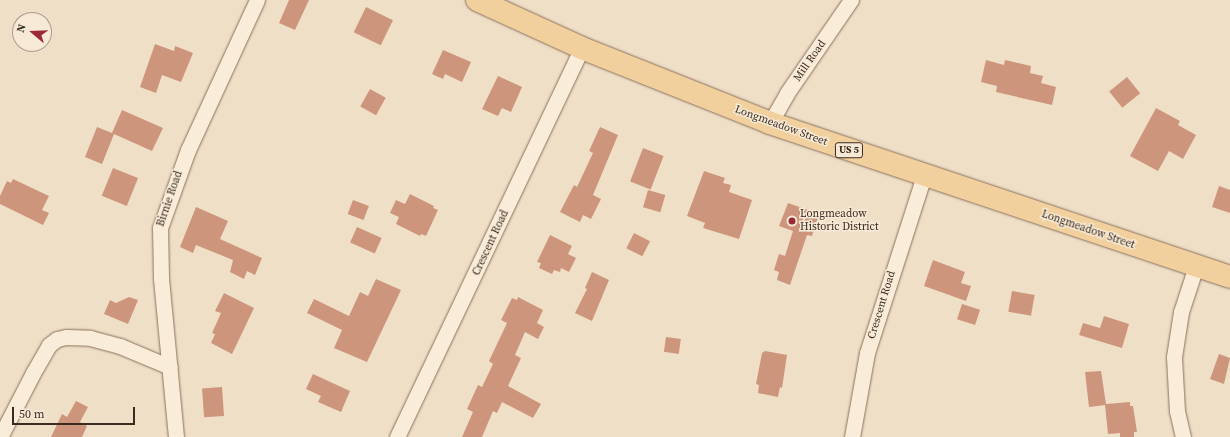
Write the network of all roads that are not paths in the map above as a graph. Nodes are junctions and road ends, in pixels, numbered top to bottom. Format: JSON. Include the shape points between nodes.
{"nodes":[{"id":1,"x":257,"y":0,"type":"edge"},
{"id":2,"x":477,"y":0,"type":"edge"},
{"id":3,"x":851,"y":0,"type":"edge"},
{"id":4,"x":582,"y":48,"type":"junction"},
{"id":5,"x":770,"y":124,"type":"junction"},
{"id":6,"x":924,"y":175,"type":"junction"},
{"id":7,"x":1196,"y":266,"type":"junction"},
{"id":8,"x":1230,"y":277,"type":"edge"},
{"id":9,"x":170,"y":367,"type":"junction"},
{"id":10,"x":0,"y":437,"type":"edge"},
{"id":11,"x":176,"y":437,"type":"edge"},
{"id":12,"x":397,"y":437,"type":"edge"},
{"id":13,"x":852,"y":437,"type":"edge"},
{"id":14,"x":1183,"y":437,"type":"edge"}],
"edges":[{"from":1,"to":9,"type":"street","name":"Birnie Road","via":[[191,142],[161,221],[159,258]]},
{"from":2,"to":4,"type":"main road","name":"Longmeadow Street","number":"US 5"},
{"from":3,"to":5,"type":"street","name":"Mill Road","via":[[787,94]]},
{"from":4,"to":5,"type":"main road","name":"Longmeadow Street","number":"US 5"},
{"from":4,"to":12,"type":"street","name":"Crescent Road"},
{"from":5,"to":6,"type":"main road","name":"Longmeadow Street","number":"US 5"},
{"from":6,"to":7,"type":"main road","name":"Longmeadow Street","number":"US 5"},
{"from":6,"to":13,"type":"street","name":"Crescent Road","via":[[867,353]]},
{"from":7,"to":8,"type":"main road","name":"Longmeadow Street","number":"US 5"},
{"from":7,"to":14,"type":"street","via":[[1181,312],[1174,357],[1177,411]]},
{"from":9,"to":10,"type":"street","via":[[120,346],[90,338],[57,339],[49,345],[33,372]]},
{"from":9,"to":11,"type":"street","name":"Birnie Road"}]}
